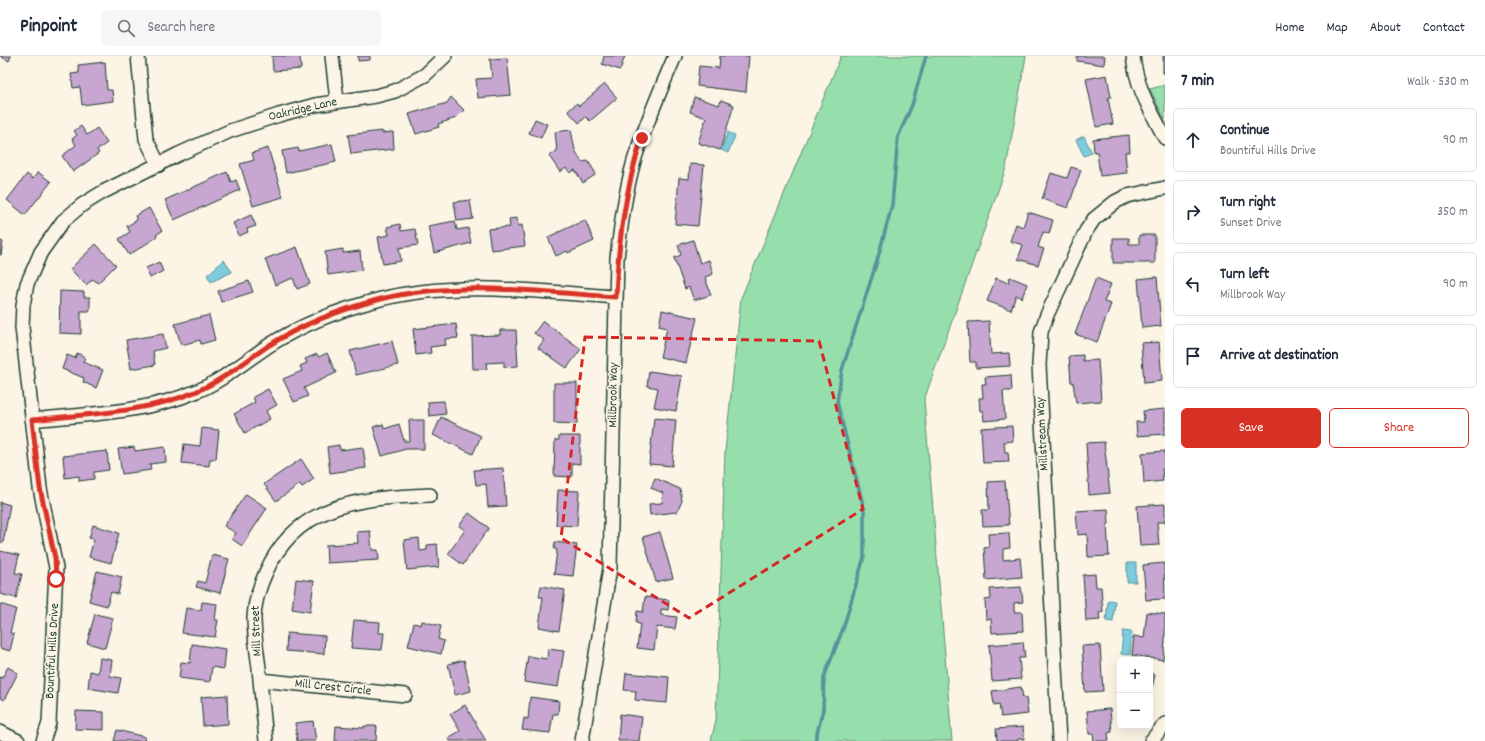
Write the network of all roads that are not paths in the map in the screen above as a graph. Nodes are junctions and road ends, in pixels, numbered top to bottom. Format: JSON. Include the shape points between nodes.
{"nodes":[{"id":1,"x":138,"y":56,"type":"edge"},
{"id":2,"x":332,"y":56,"type":"edge"},
{"id":3,"x":445,"y":56,"type":"edge"},
{"id":4,"x":675,"y":56,"type":"edge"},
{"id":5,"x":1133,"y":56,"type":"edge"},
{"id":6,"x":337,"y":101,"type":"junction"},
{"id":7,"x":1165,"y":138,"type":"edge"},
{"id":8,"x":159,"y":165,"type":"junction"},
{"id":9,"x":1165,"y":188,"type":"edge"},
{"id":10,"x":616,"y":297,"type":"junction"},
{"id":11,"x":32,"y":420,"type":"junction"},
{"id":12,"x":430,"y":495,"type":"dead end"},
{"id":13,"x":260,"y":680,"type":"junction"},
{"id":14,"x":405,"y":696,"type":"dead end"},
{"id":15,"x":1165,"y":724,"type":"edge"},
{"id":16,"x":0,"y":732,"type":"edge"},
{"id":17,"x":18,"y":741,"type":"edge"},
{"id":18,"x":43,"y":741,"type":"edge"},
{"id":19,"x":266,"y":741,"type":"edge"},
{"id":20,"x":582,"y":741,"type":"edge"},
{"id":21,"x":1059,"y":741,"type":"edge"},
{"id":22,"x":1151,"y":741,"type":"edge"}],
"edges":[{"from":1,"to":8,"type":"street","via":[[146,139]]},
{"from":2,"to":6,"type":"street"},
{"from":3,"to":6,"type":"street","name":"Oakridge Lane","via":[[424,75],[400,89],[376,96]]},
{"from":4,"to":10,"type":"street","name":"Millbrook Way","via":[[645,131],[628,187],[620,234]]},
{"from":5,"to":7,"type":"street","via":[[1146,105]]},
{"from":6,"to":8,"type":"street","name":"Oakridge Lane","via":[[246,125],[215,137]]},
{"from":8,"to":11,"type":"street","name":"Bountiful Hills Drive","via":[[82,205],[54,231],[38,257],[27,284],[22,316]]},
{"from":9,"to":21,"type":"street","name":"Millstream Way","via":[[1127,196],[1115,202],[1094,220],[1079,243],[1041,332],[1039,365]]},
{"from":10,"to":11,"type":"street","via":[[457,289],[404,294],[320,320],[268,346],[215,382],[177,399],[141,408]]},
{"from":10,"to":20,"type":"street","name":"Millbrook Way","via":[[610,568]]},
{"from":11,"to":18,"type":"street","name":"Bountiful Hills Drive","via":[[40,488],[56,568],[49,723]]},
{"from":12,"to":13,"type":"street","name":"Mill Street","via":[[345,504],[314,517],[286,541],[267,570],[256,602],[254,630]]},
{"from":13,"to":14,"type":"street","name":"Mill Crest Circle"},
{"from":13,"to":19,"type":"street","name":"Mill Street"},
{"from":15,"to":22,"type":"street"},
{"from":16,"to":17,"type":"street"}]}
